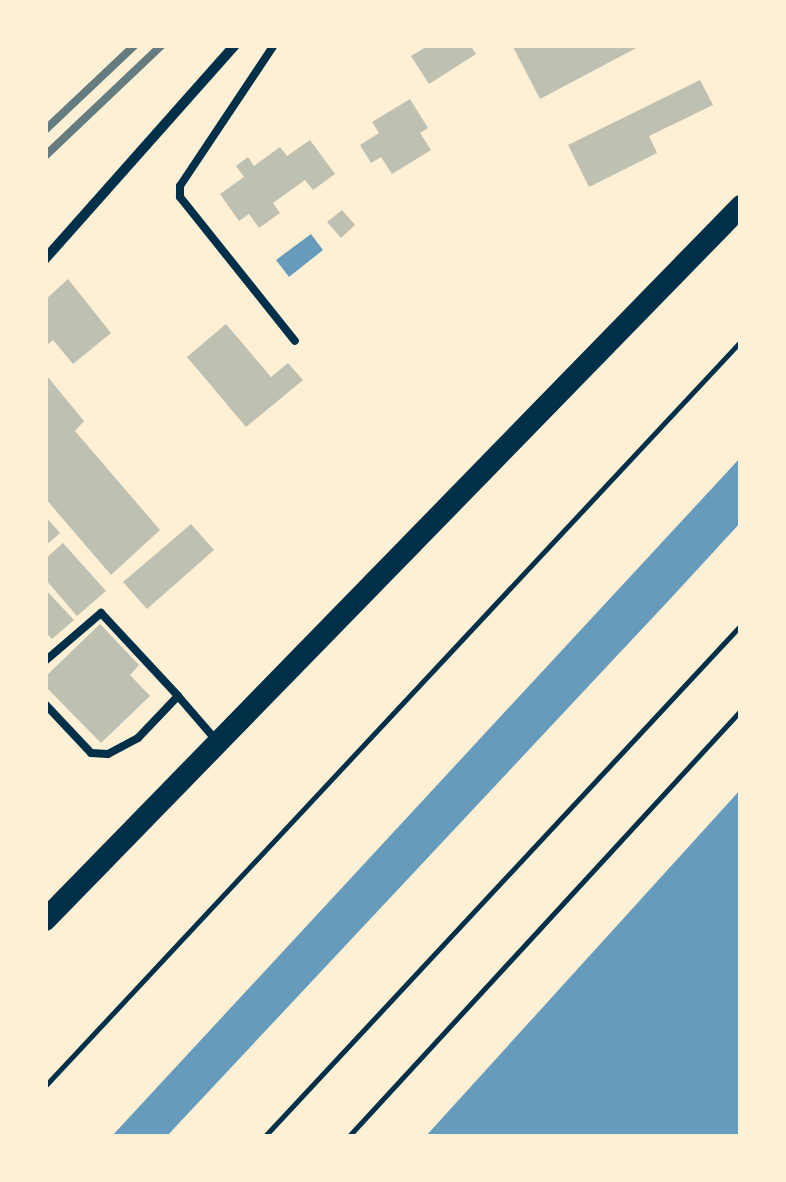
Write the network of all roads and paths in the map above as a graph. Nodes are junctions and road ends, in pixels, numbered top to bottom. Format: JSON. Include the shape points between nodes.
{"nodes":[{"id":1,"x":234,"y":45,"type":"edge"},
{"id":2,"x":274,"y":45,"type":"edge"},
{"id":3,"x":741,"y":206,"type":"edge"},
{"id":4,"x":45,"y":260,"type":"edge"},
{"id":5,"x":296,"y":340,"type":"dead end"},
{"id":6,"x":741,"y":342,"type":"edge"},
{"id":7,"x":741,"y":625,"type":"edge"},
{"id":8,"x":45,"y":661,"type":"edge"},
{"id":9,"x":178,"y":696,"type":"junction"},
{"id":10,"x":45,"y":704,"type":"edge"},
{"id":11,"x":741,"y":710,"type":"edge"},
{"id":12,"x":218,"y":742,"type":"junction"},
{"id":13,"x":45,"y":920,"type":"edge"},
{"id":14,"x":45,"y":1086,"type":"edge"},
{"id":15,"x":264,"y":1137,"type":"edge"},
{"id":16,"x":348,"y":1137,"type":"edge"}],
"edges":[{"from":1,"to":4,"type":"street"},
{"from":2,"to":5,"type":"lane","via":[[180,186],[180,197]]},
{"from":3,"to":12,"type":"main road"},
{"from":6,"to":14,"type":"path"},
{"from":7,"to":15,"type":"path"},
{"from":8,"to":9,"type":"lane","via":[[101,613]]},
{"from":9,"to":10,"type":"lane","via":[[138,738],[108,754],[90,752]]},
{"from":9,"to":12,"type":"lane"},
{"from":11,"to":16,"type":"path"},
{"from":12,"to":13,"type":"main road"}]}
